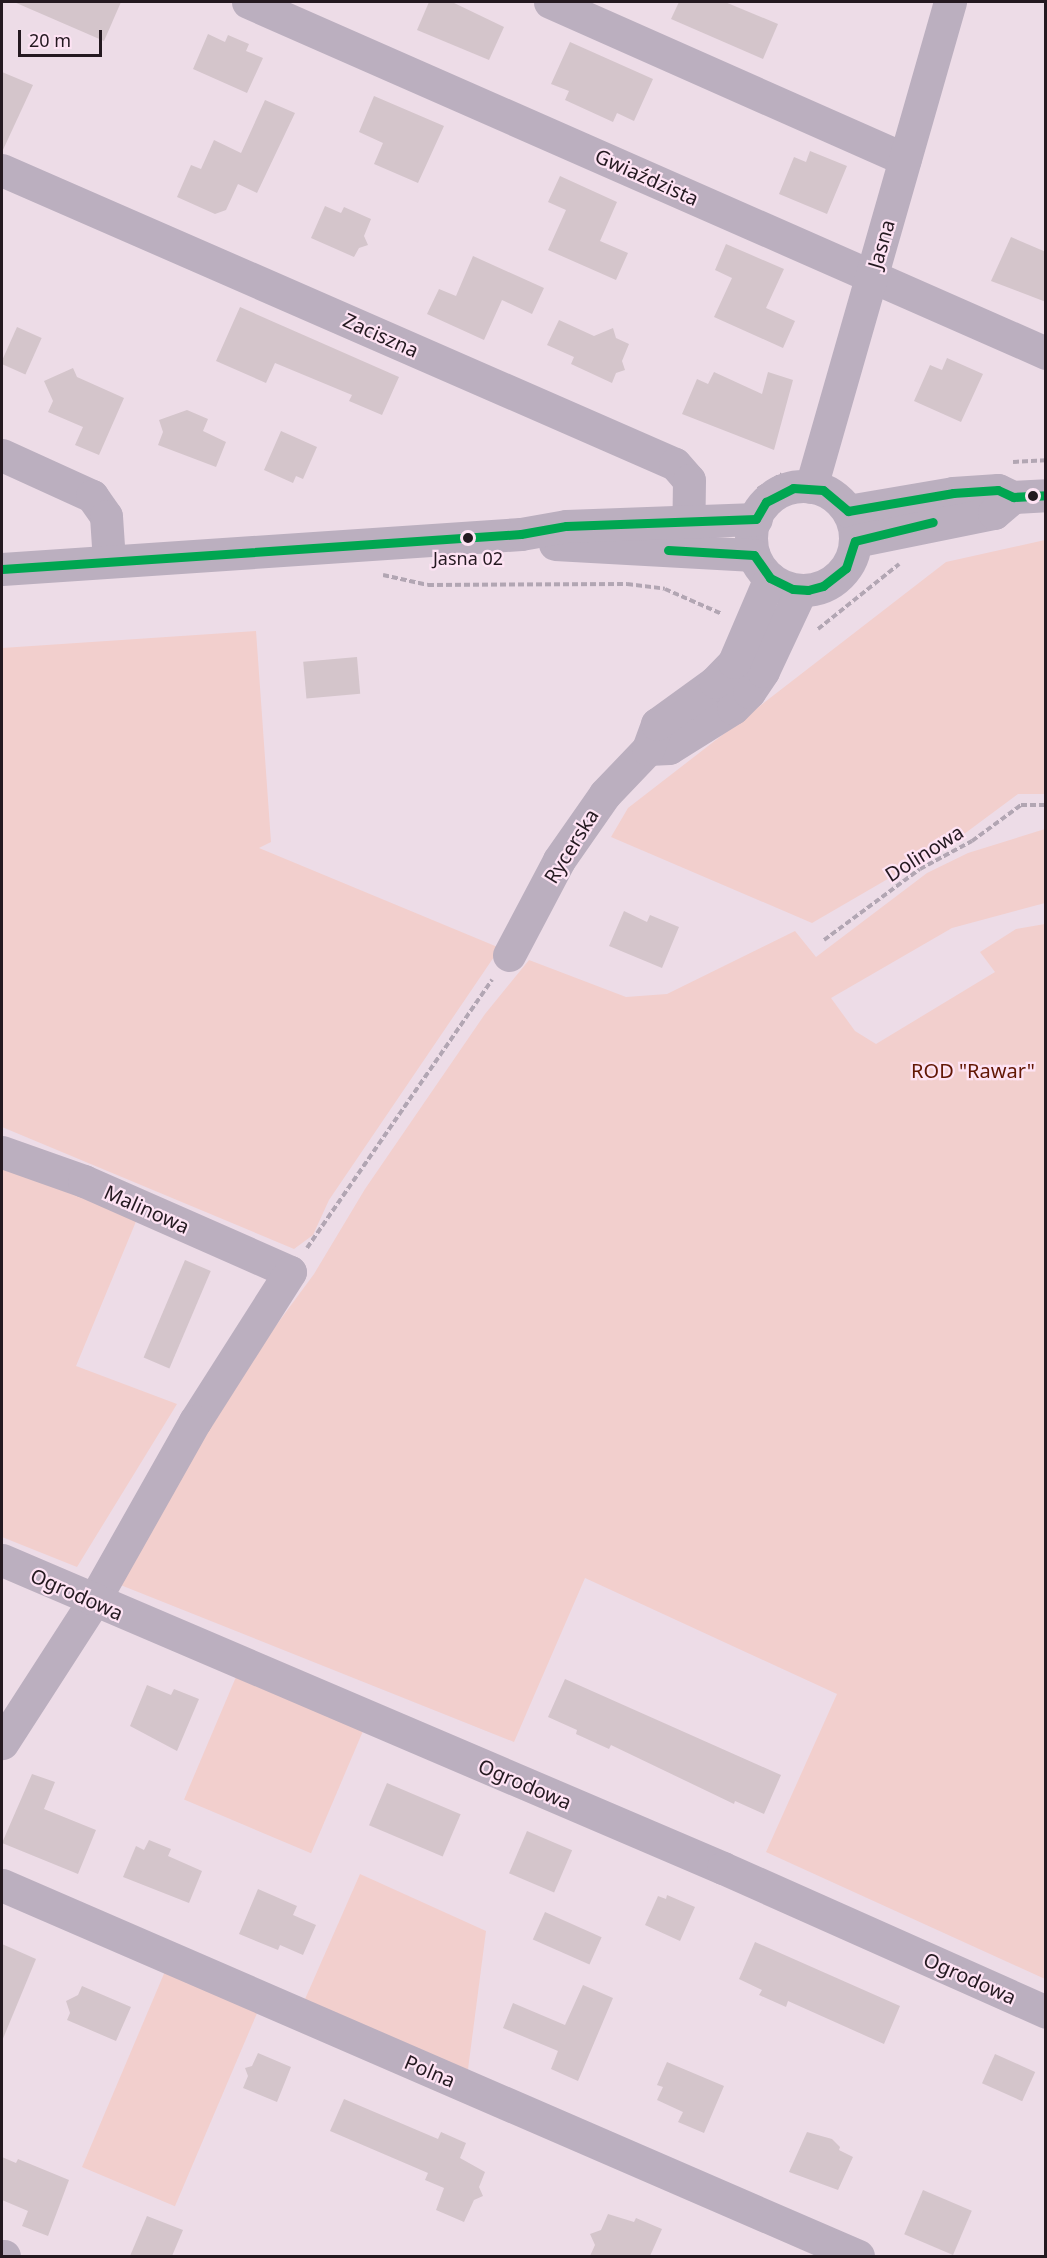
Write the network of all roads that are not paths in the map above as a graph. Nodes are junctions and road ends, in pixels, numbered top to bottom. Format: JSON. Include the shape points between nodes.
{"nodes":[{"id":1,"x":248,"y":2,"type":"edge"},
{"id":2,"x":550,"y":2,"type":"edge"},
{"id":3,"x":950,"y":2,"type":"edge"},
{"id":4,"x":905,"y":159,"type":"junction"},
{"id":5,"x":2,"y":170,"type":"edge"},
{"id":6,"x":872,"y":276,"type":"junction"},
{"id":7,"x":1046,"y":353,"type":"edge"},
{"id":8,"x":2,"y":455,"type":"edge"},
{"id":9,"x":811,"y":487,"type":"junction"},
{"id":10,"x":1046,"y":495,"type":"edge"},
{"id":11,"x":756,"y":519,"type":"junction"},
{"id":12,"x":851,"y":526,"type":"junction"},
{"id":13,"x":689,"y":536,"type":"junction"},
{"id":14,"x":109,"y":561,"type":"junction"},
{"id":15,"x":762,"y":567,"type":"junction"},
{"id":16,"x":2,"y":568,"type":"edge"},
{"id":17,"x":801,"y":590,"type":"junction"},
{"id":18,"x":710,"y":704,"type":"junction"},
{"id":19,"x":509,"y":955,"type":"road end"},
{"id":20,"x":2,"y":1152,"type":"edge"},
{"id":21,"x":2,"y":1560,"type":"edge"},
{"id":22,"x":93,"y":1602,"type":"junction"},
{"id":23,"x":2,"y":1743,"type":"edge"},
{"id":24,"x":2,"y":1885,"type":"edge"},
{"id":25,"x":1046,"y":2012,"type":"edge"},
{"id":26,"x":858,"y":2256,"type":"edge"}],
"edges":[{"from":1,"to":6,"type":"street","name":"Gwiaździsta"},
{"from":2,"to":4,"type":"street"},
{"from":3,"to":4,"type":"street","name":"Jasna"},
{"from":4,"to":6,"type":"street","name":"Jasna"},
{"from":5,"to":13,"type":"street","name":"Zaciszna","via":[[675,464],[688,480]]},
{"from":6,"to":7,"type":"street","name":"Gwiaździsta"},
{"from":6,"to":9,"type":"street","name":"Jasna"},
{"from":8,"to":14,"type":"street","via":[[92,496],[106,516]]},
{"from":9,"to":11,"type":"street","via":[[779,493],[766,502]]},
{"from":9,"to":12,"type":"street","via":[[831,494]]},
{"from":10,"to":12,"type":"street","via":[[1013,497],[994,513]]},
{"from":11,"to":13,"type":"street"},
{"from":11,"to":15,"type":"street","via":[[752,530]]},
{"from":12,"to":17,"type":"street","via":[[846,568],[823,586]]},
{"from":13,"to":14,"type":"street","via":[[568,546],[521,534]]},
{"from":13,"to":15,"type":"street"},
{"from":14,"to":16,"type":"street"},
{"from":15,"to":17,"type":"street"},
{"from":15,"to":18,"type":"street","name":"Rycerska","via":[[734,662]]},
{"from":17,"to":18,"type":"street","name":"Rycerska","via":[[758,680],[733,708]]},
{"from":18,"to":19,"type":"street","name":"Rycerska","via":[[657,724],[648,749],[585,821],[559,860]]},
{"from":20,"to":22,"type":"street","name":"Malinowa","via":[[84,1181],[290,1272],[195,1421]]},
{"from":21,"to":22,"type":"street","name":"Ogrodowa"},
{"from":22,"to":23,"type":"street"},
{"from":22,"to":25,"type":"street","name":"Ogrodowa","via":[[723,1868]]},
{"from":24,"to":26,"type":"street","name":"Polna"}]}
